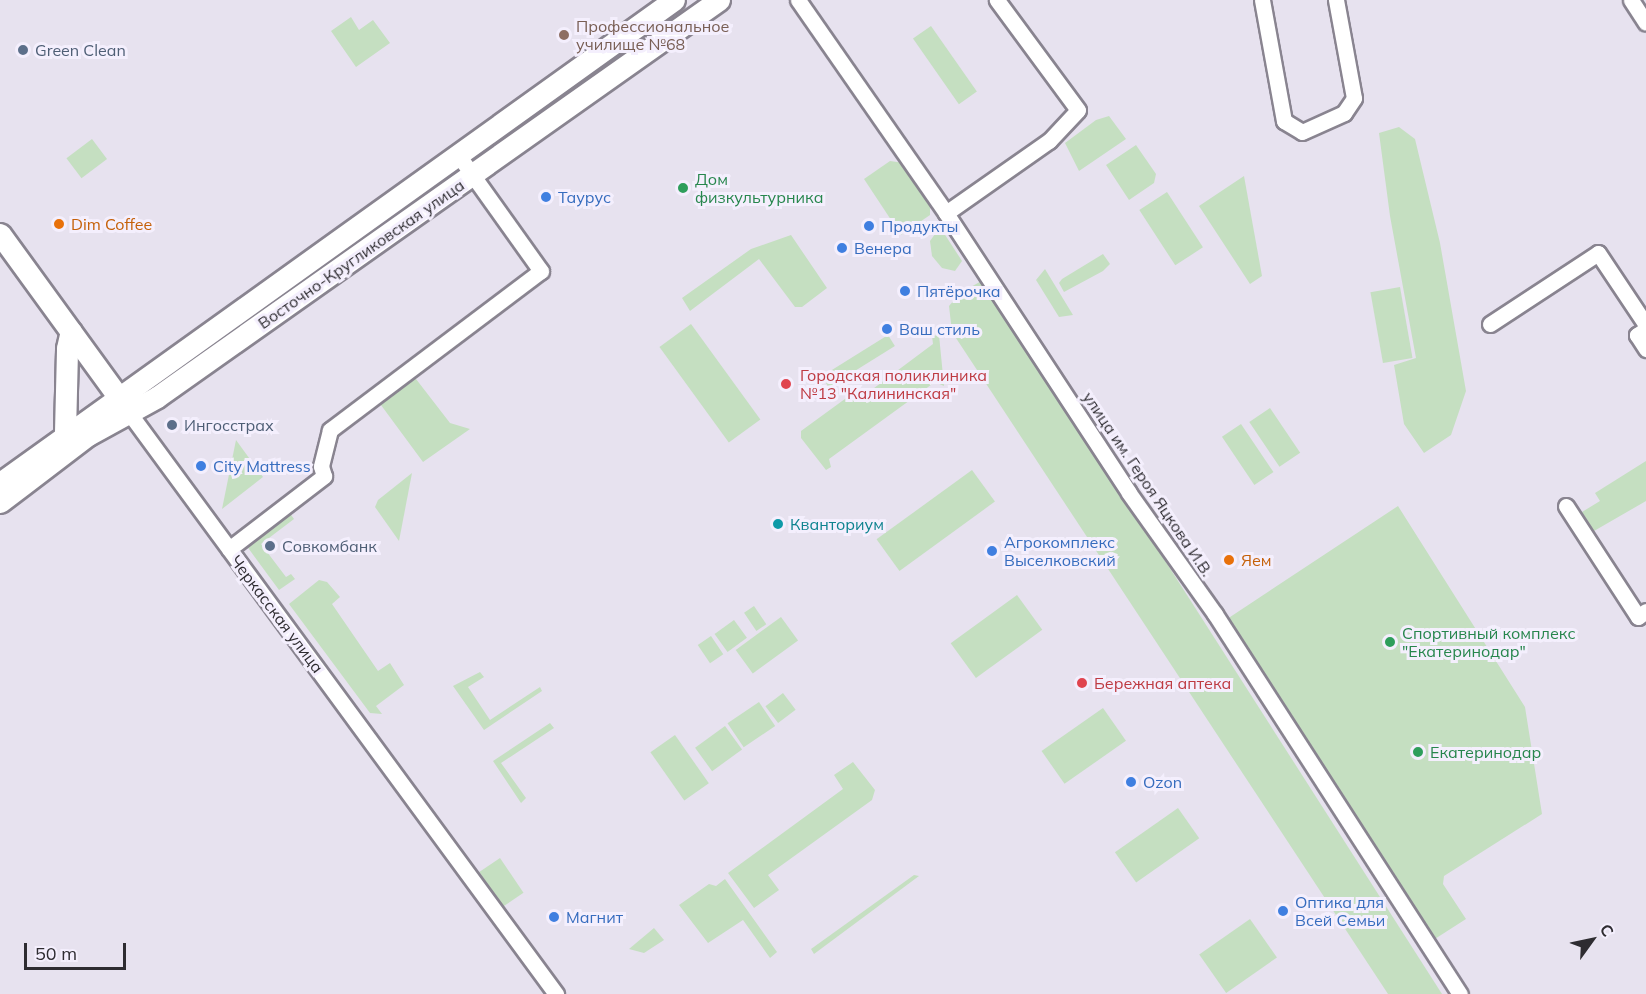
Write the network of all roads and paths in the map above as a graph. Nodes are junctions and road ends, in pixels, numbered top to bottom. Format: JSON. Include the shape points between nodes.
{"nodes":[{"id":1,"x":674,"y":0,"type":"edge"},
{"id":2,"x":719,"y":0,"type":"edge"},
{"id":3,"x":997,"y":0,"type":"edge"},
{"id":4,"x":1262,"y":0,"type":"edge"},
{"id":5,"x":1336,"y":0,"type":"edge"},
{"id":6,"x":1631,"y":0,"type":"edge"},
{"id":7,"x":802,"y":1,"type":"edge"},
{"id":8,"x":1646,"y":23,"type":"edge"},
{"id":9,"x":459,"y":156,"type":"junction"},
{"id":10,"x":472,"y":177,"type":"junction"},
{"id":11,"x":946,"y":213,"type":"junction"},
{"id":12,"x":0,"y":234,"type":"edge"},
{"id":13,"x":1490,"y":324,"type":"dead end"},
{"id":14,"x":1643,"y":330,"type":"edge"},
{"id":15,"x":71,"y":331,"type":"junction"},
{"id":16,"x":1646,"y":349,"type":"edge"},
{"id":17,"x":118,"y":396,"type":"junction"},
{"id":18,"x":130,"y":414,"type":"junction"},
{"id":19,"x":65,"y":432,"type":"junction"},
{"id":20,"x":0,"y":483,"type":"edge"},
{"id":21,"x":0,"y":502,"type":"edge"},
{"id":22,"x":1566,"y":506,"type":"dead end"},
{"id":23,"x":229,"y":549,"type":"junction"},
{"id":24,"x":1646,"y":611,"type":"edge"},
{"id":25,"x":556,"y":994,"type":"edge"},
{"id":26,"x":1460,"y":994,"type":"edge"}],
"edges":[{"from":1,"to":9,"type":"street","name":"Восточно-Кругликовская улица"},
{"from":2,"to":10,"type":"street","name":"Восточно-Кругликовская улица"},
{"from":3,"to":11,"type":"street","via":[[1078,111],[1049,141]]},
{"from":4,"to":5,"type":"street","via":[[1284,121],[1302,132],[1344,113],[1354,98]]},
{"from":6,"to":8,"type":"street"},
{"from":7,"to":11,"type":"street","name":"улица им. Героя Яцкова И.В."},
{"from":9,"to":10,"type":"street"},
{"from":9,"to":17,"type":"street","name":"Восточно-Кругликовская улица"},
{"from":10,"to":18,"type":"street","name":"Восточно-Кругликовская улица"},
{"from":10,"to":23,"type":"street","via":[[541,271],[330,430],[321,466],[324,476]]},
{"from":11,"to":26,"type":"street","name":"улица им. Героя Яцкова И.В.","via":[[1129,493],[1215,614]]},
{"from":12,"to":15,"type":"street","name":"Черкасская улица"},
{"from":13,"to":14,"type":"street","via":[[1598,252]]},
{"from":14,"to":16,"type":"street"},
{"from":15,"to":17,"type":"street","name":"Черкасская улица"},
{"from":15,"to":19,"type":"street"},
{"from":17,"to":18,"type":"street","name":"Черкасская улица"},
{"from":17,"to":19,"type":"street","name":"Восточно-Кругликовская улица"},
{"from":18,"to":21,"type":"street","name":"Восточно-Кругликовская улица","via":[[88,435]]},
{"from":18,"to":23,"type":"street","name":"Черкасская улица"},
{"from":19,"to":20,"type":"street","name":"Восточно-Кругликовская улица"},
{"from":22,"to":24,"type":"street","via":[[1638,617]]},
{"from":23,"to":25,"type":"street","name":"Черкасская улица"}]}
